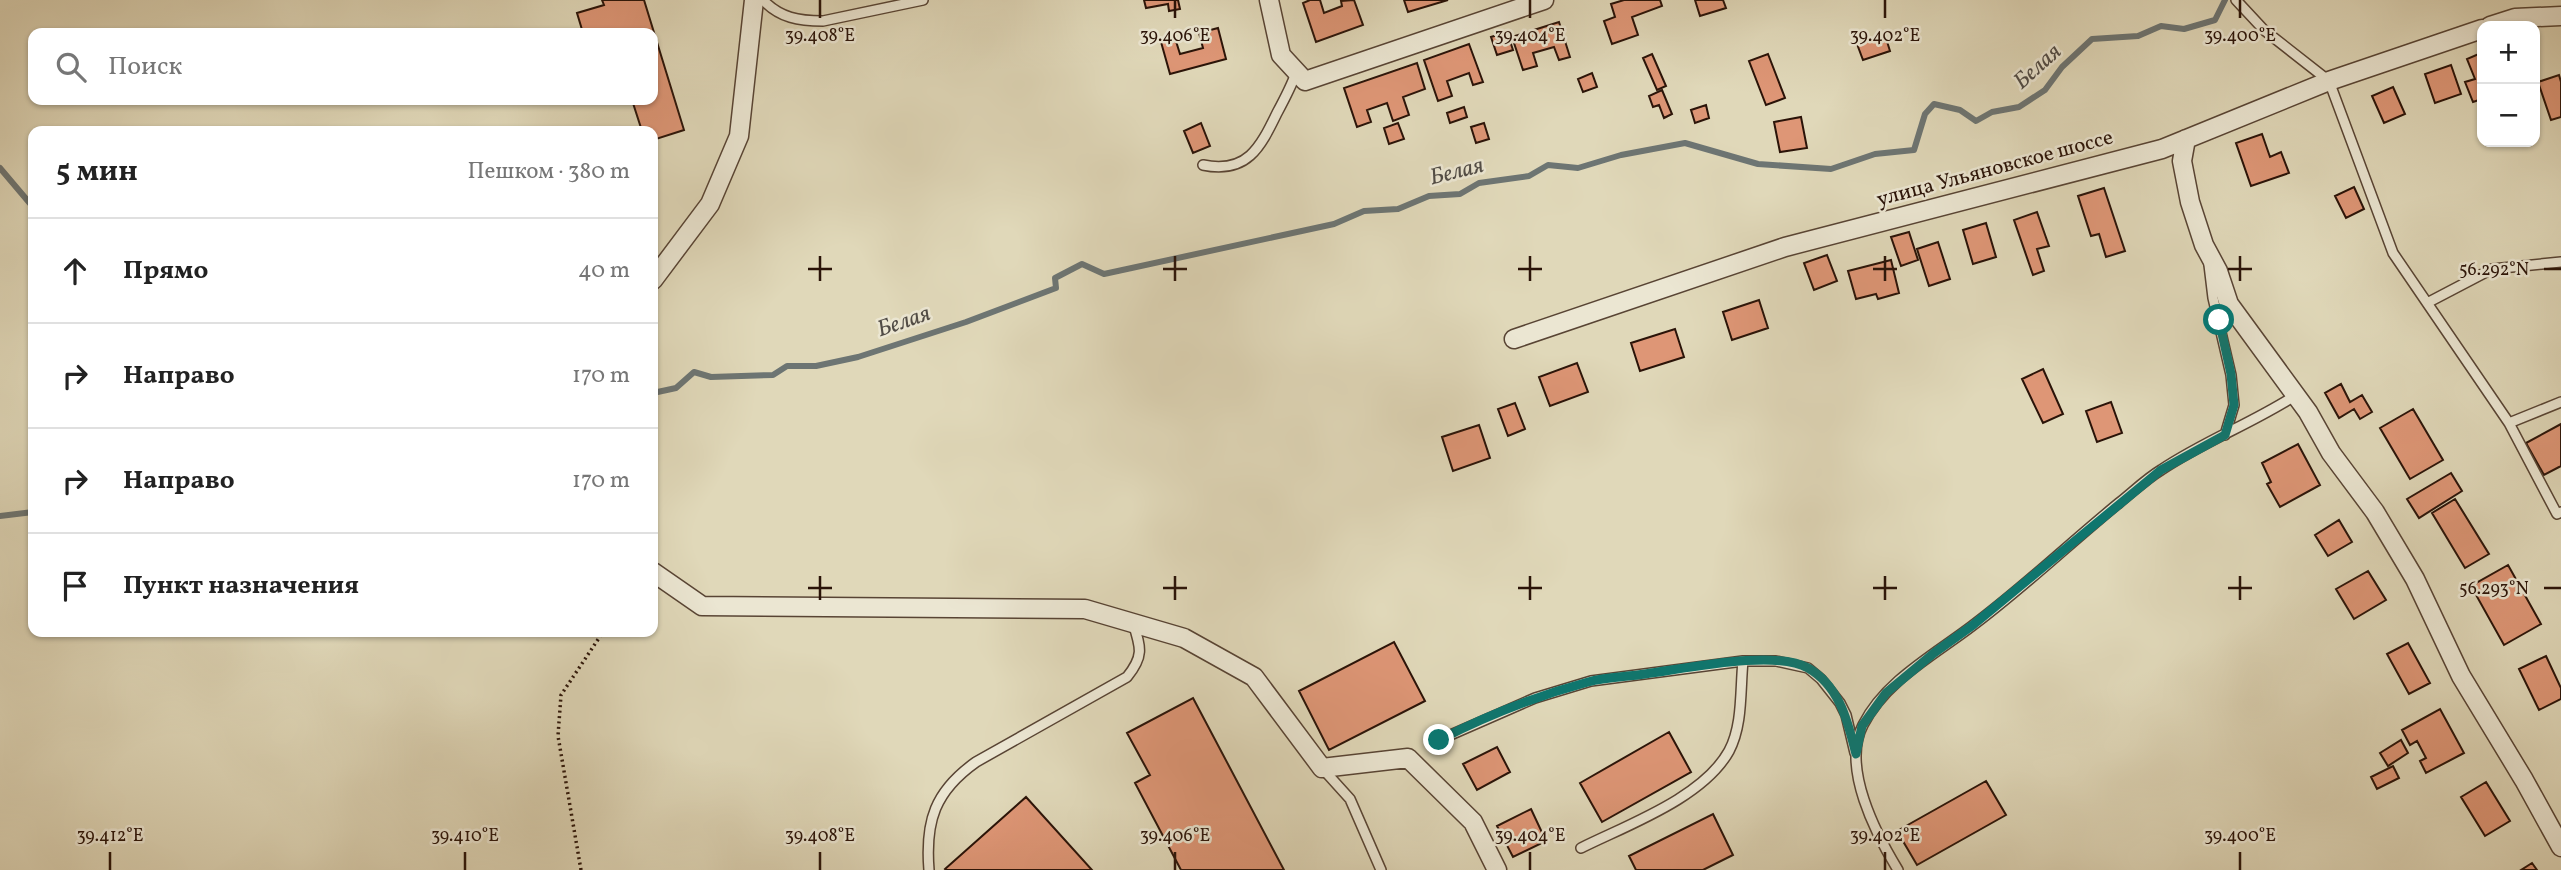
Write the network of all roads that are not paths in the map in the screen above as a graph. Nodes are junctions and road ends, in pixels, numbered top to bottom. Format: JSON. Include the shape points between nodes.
{"nodes":[{"id":1,"x":754,"y":0,"type":"edge"},
{"id":2,"x":763,"y":0,"type":"edge"},
{"id":3,"x":923,"y":0,"type":"edge"},
{"id":4,"x":1269,"y":0,"type":"edge"},
{"id":5,"x":1544,"y":0,"type":"edge"},
{"id":6,"x":2236,"y":0,"type":"edge"},
{"id":7,"x":2508,"y":0,"type":"edge"},
{"id":8,"x":2561,"y":16,"type":"edge"},
{"id":9,"x":2515,"y":18,"type":"junction"},
{"id":10,"x":2506,"y":21,"type":"edge"},
{"id":11,"x":2477,"y":31,"type":"edge"},
{"id":12,"x":1296,"y":71,"type":"junction"},
{"id":13,"x":2329,"y":80,"type":"junction"},
{"id":14,"x":2186,"y":139,"type":"junction"},
{"id":15,"x":1203,"y":165,"type":"dead end"},
{"id":16,"x":2208,"y":251,"type":"junction"},
{"id":17,"x":2561,"y":262,"type":"edge"},
{"id":18,"x":658,"y":273,"type":"edge"},
{"id":19,"x":2427,"y":303,"type":"junction"},
{"id":20,"x":1514,"y":339,"type":"dead end"},
{"id":21,"x":2296,"y":395,"type":"junction"},
{"id":22,"x":2561,"y":402,"type":"edge"},
{"id":23,"x":2509,"y":423,"type":"junction"},
{"id":24,"x":2225,"y":435,"type":"junction"},
{"id":25,"x":2561,"y":512,"type":"edge"},
{"id":26,"x":658,"y":575,"type":"edge"},
{"id":27,"x":1133,"y":623,"type":"junction"},
{"id":28,"x":1743,"y":661,"type":"junction"},
{"id":29,"x":1439,"y":740,"type":"dead end"},
{"id":30,"x":1856,"y":754,"type":"junction"},
{"id":31,"x":1322,"y":768,"type":"junction"},
{"id":32,"x":2561,"y":847,"type":"edge"},
{"id":33,"x":1581,"y":848,"type":"dead end"},
{"id":34,"x":929,"y":870,"type":"edge"},
{"id":35,"x":1381,"y":870,"type":"edge"},
{"id":36,"x":1497,"y":870,"type":"edge"},
{"id":37,"x":1898,"y":870,"type":"edge"}],
"edges":[{"from":1,"to":18,"type":"street","via":[[739,136],[710,204]]},
{"from":2,"to":3,"type":"lane","via":[[789,19],[823,21]]},
{"from":4,"to":12,"type":"street","via":[[1281,55]]},
{"from":5,"to":12,"type":"street","via":[[1306,80]]},
{"from":6,"to":13,"type":"lane","via":[[2264,30]]},
{"from":7,"to":9,"type":"street"},
{"from":8,"to":9,"type":"street"},
{"from":9,"to":10,"type":"street"},
{"from":11,"to":13,"type":"street","name":"улица Ульяновское шоссе"},
{"from":12,"to":15,"type":"lane","via":[[1292,87],[1254,153],[1231,166]]},
{"from":13,"to":14,"type":"street","name":"улица Ульяновское шоссе"},
{"from":13,"to":19,"type":"lane","via":[[2393,253]]},
{"from":14,"to":16,"type":"street","via":[[2182,161],[2190,202]]},
{"from":14,"to":20,"type":"street","name":"улица Ульяновское шоссе","via":[[1785,247]]},
{"from":16,"to":21,"type":"street","via":[[2229,304]]},
{"from":16,"to":24,"type":"lane","via":[[2234,405]]},
{"from":17,"to":19,"type":"lane","via":[[2492,269]]},
{"from":19,"to":23,"type":"lane"},
{"from":21,"to":24,"type":"lane"},
{"from":21,"to":32,"type":"street","via":[[2415,579],[2461,676]]},
{"from":22,"to":23,"type":"lane"},
{"from":23,"to":25,"type":"lane","via":[[2557,514]]},
{"from":24,"to":30,"type":"lane","via":[[2161,470],[1886,693],[1862,726]]},
{"from":26,"to":27,"type":"street","via":[[702,606],[1085,609]]},
{"from":27,"to":31,"type":"street","via":[[1184,638],[1254,677]]},
{"from":27,"to":34,"type":"lane","via":[[1139,661],[1127,677],[956,776],[942,793],[929,830]]},
{"from":28,"to":29,"type":"lane","via":[[1591,681],[1535,698]]},
{"from":28,"to":30,"type":"lane","via":[[1776,661],[1808,668],[1840,703]]},
{"from":28,"to":33,"type":"lane","via":[[1738,724],[1729,751],[1709,777],[1665,807]]},
{"from":30,"to":37,"type":"lane","via":[[1862,795]]},
{"from":31,"to":35,"type":"lane","via":[[1350,799]]},
{"from":31,"to":36,"type":"street","via":[[1408,758],[1473,822]]}]}
